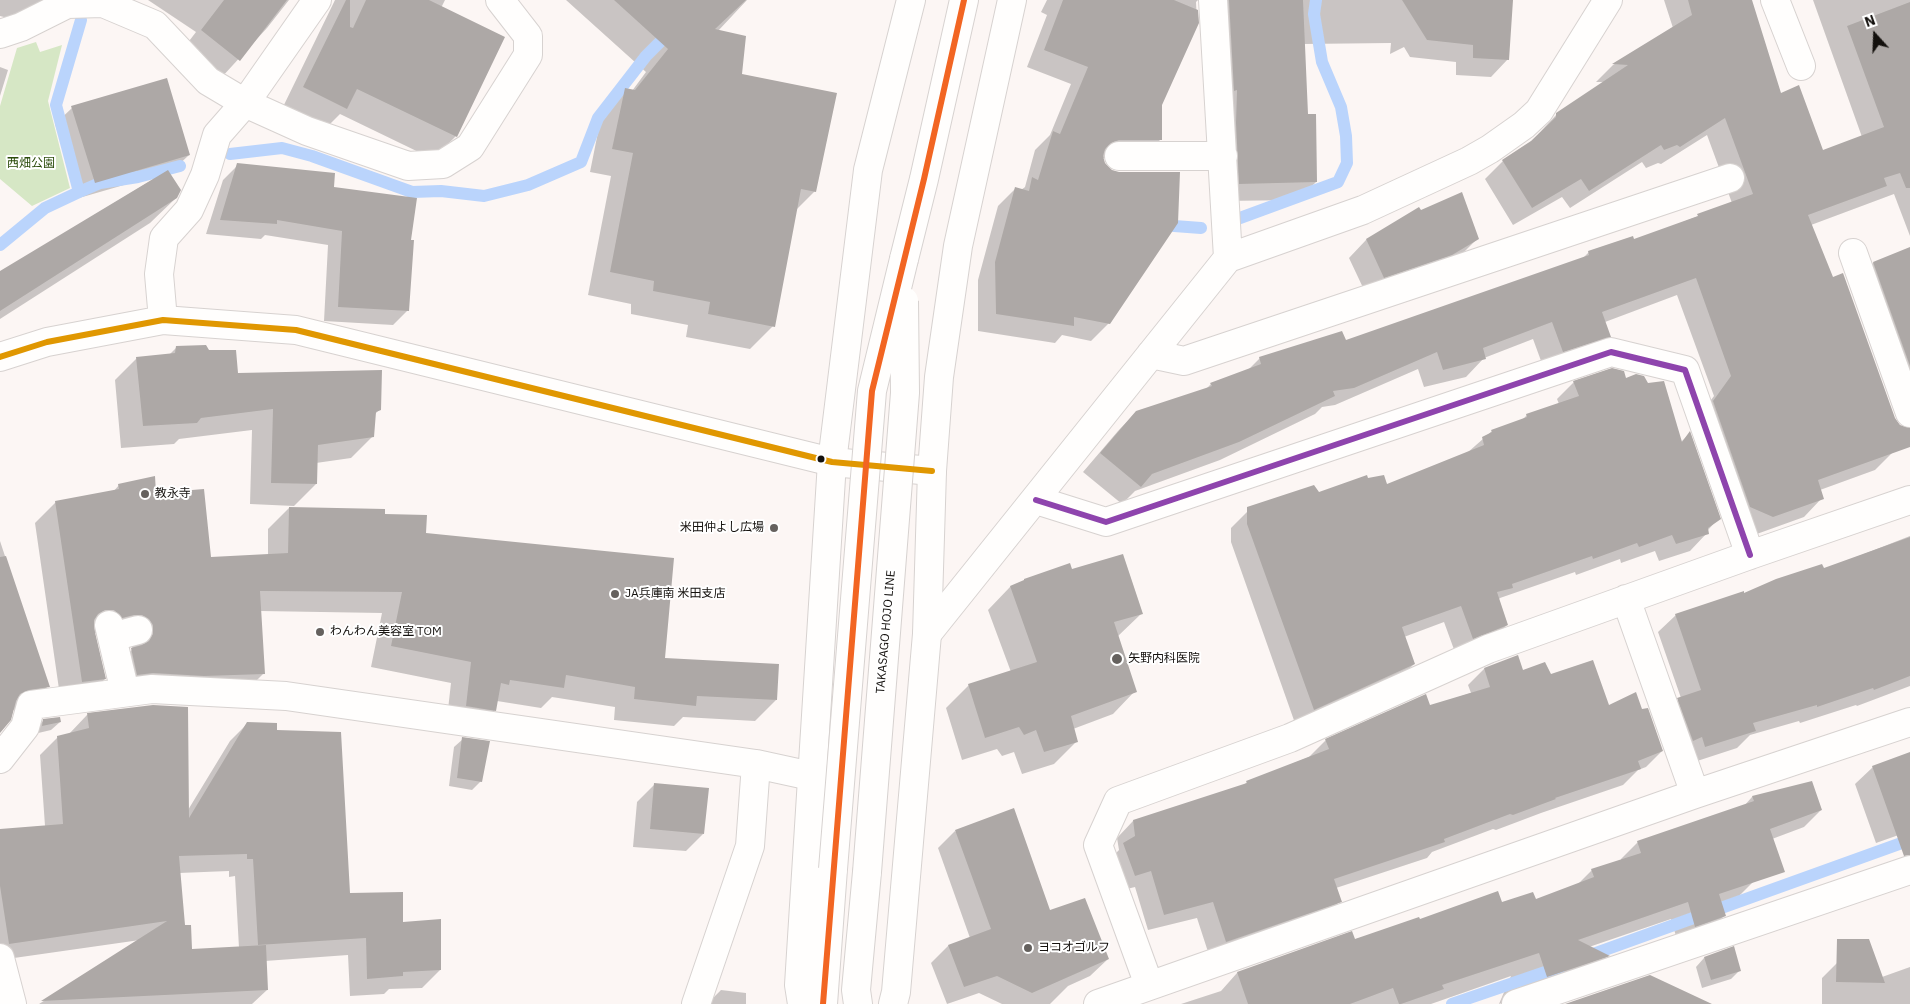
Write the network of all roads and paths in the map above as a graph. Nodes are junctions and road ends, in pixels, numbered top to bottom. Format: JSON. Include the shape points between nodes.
{"nodes":[{"id":1,"x":317,"y":0,"type":"edge"},
{"id":2,"x":500,"y":0,"type":"edge"},
{"id":3,"x":911,"y":0,"type":"edge"},
{"id":4,"x":964,"y":0,"type":"edge"},
{"id":5,"x":1012,"y":0,"type":"edge"},
{"id":6,"x":1213,"y":0,"type":"edge"},
{"id":7,"x":1608,"y":0,"type":"edge"},
{"id":8,"x":1775,"y":0,"type":"edge"},
{"id":9,"x":0,"y":34,"type":"edge"},
{"id":10,"x":1801,"y":66,"type":"dead end"},
{"id":11,"x":245,"y":103,"type":"junction"},
{"id":12,"x":1119,"y":156,"type":"dead end"},
{"id":13,"x":1223,"y":156,"type":"junction"},
{"id":14,"x":1730,"y":178,"type":"dead end"},
{"id":15,"x":1853,"y":253,"type":"dead end"},
{"id":16,"x":1228,"y":258,"type":"junction"},
{"id":17,"x":904,"y":259,"type":"junction"},
{"id":18,"x":163,"y":320,"type":"junction"},
{"id":19,"x":1150,"y":354,"type":"junction"},
{"id":20,"x":0,"y":357,"type":"edge"},
{"id":21,"x":1910,"y":413,"type":"edge"},
{"id":22,"x":832,"y":462,"type":"junction"},
{"id":23,"x":932,"y":471,"type":"junction"},
{"id":24,"x":1036,"y":500,"type":"junction"},
{"id":25,"x":1910,"y":500,"type":"edge"},
{"id":26,"x":1750,"y":555,"type":"junction"},
{"id":27,"x":1626,"y":599,"type":"junction"},
{"id":28,"x":138,"y":630,"type":"dead end"},
{"id":29,"x":927,"y":634,"type":"junction"},
{"id":30,"x":125,"y":692,"type":"junction"},
{"id":31,"x":1910,"y":722,"type":"edge"},
{"id":32,"x":0,"y":759,"type":"edge"},
{"id":33,"x":756,"y":764,"type":"junction"},
{"id":34,"x":811,"y":776,"type":"junction"},
{"id":35,"x":1695,"y":794,"type":"junction"},
{"id":36,"x":1910,"y":870,"type":"edge"},
{"id":37,"x":0,"y":958,"type":"edge"},
{"id":38,"x":1149,"y":985,"type":"junction"},
{"id":39,"x":1524,"y":1003,"type":"edge"},
{"id":40,"x":12,"y":1004,"type":"edge"},
{"id":41,"x":696,"y":1004,"type":"edge"},
{"id":42,"x":802,"y":1004,"type":"edge"},
{"id":43,"x":823,"y":1004,"type":"edge"},
{"id":44,"x":858,"y":1004,"type":"edge"},
{"id":45,"x":893,"y":1004,"type":"edge"},
{"id":46,"x":1098,"y":1004,"type":"edge"}],
"edges":[{"from":1,"to":11,"type":"street"},
{"from":2,"to":11,"type":"street","via":[[528,36],[528,55],[470,147],[443,164],[408,166],[307,131]]},
{"from":3,"to":22,"type":"street","via":[[868,170]]},
{"from":4,"to":17,"type":"street","name":"TAKASAGO HOJO LINE"},
{"from":5,"to":23,"type":"street","via":[[958,246],[939,377]]},
{"from":6,"to":13,"type":"street"},
{"from":7,"to":16,"type":"street","via":[[1539,110],[1490,149],[1363,210]]},
{"from":8,"to":10,"type":"street"},
{"from":9,"to":11,"type":"street","via":[[68,4],[103,3],[155,25],[208,81]]},
{"from":11,"to":18,"type":"street","via":[[216,135],[205,175],[189,210],[164,238],[159,274]]},
{"from":12,"to":13,"type":"street"},
{"from":13,"to":16,"type":"street"},
{"from":14,"to":19,"type":"street","via":[[1184,361]]},
{"from":15,"to":21,"type":"street"},
{"from":16,"to":19,"type":"street"},
{"from":17,"to":43,"type":"street","name":"TAKASAGO HOJO LINE","bridge":true,"via":[[872,391]]},
{"from":17,"to":44,"type":"street","name":"TAKASAGO HOJO LINE","bridge":true,"via":[[906,393],[856,990]]},
{"from":18,"to":20,"type":"street","via":[[47,342]]},
{"from":18,"to":22,"type":"street","via":[[296,330]]},
{"from":19,"to":24,"type":"street"},
{"from":22,"to":23,"type":"street"},
{"from":22,"to":34,"type":"street"},
{"from":23,"to":29,"type":"street"},
{"from":24,"to":26,"type":"street","via":[[1106,522],[1611,352],[1685,370]]},
{"from":24,"to":29,"type":"street"},
{"from":25,"to":26,"type":"street"},
{"from":26,"to":27,"type":"street"},
{"from":27,"to":35,"type":"street"},
{"from":27,"to":38,"type":"street","via":[[1488,649],[1290,738],[1118,801],[1098,844]]},
{"from":28,"to":30,"type":"street","via":[[110,631]]},
{"from":29,"to":45,"type":"street"},
{"from":30,"to":32,"type":"street","via":[[31,705],[25,727]]},
{"from":30,"to":33,"type":"street","via":[[152,689],[286,696]]},
{"from":31,"to":35,"type":"street"},
{"from":33,"to":34,"type":"street"},
{"from":33,"to":41,"type":"street","via":[[750,846]]},
{"from":34,"to":42,"type":"street","via":[[799,986]]},
{"from":35,"to":38,"type":"street"},
{"from":36,"to":39,"type":"street"},
{"from":37,"to":40,"type":"street"},
{"from":38,"to":46,"type":"street"}]}
